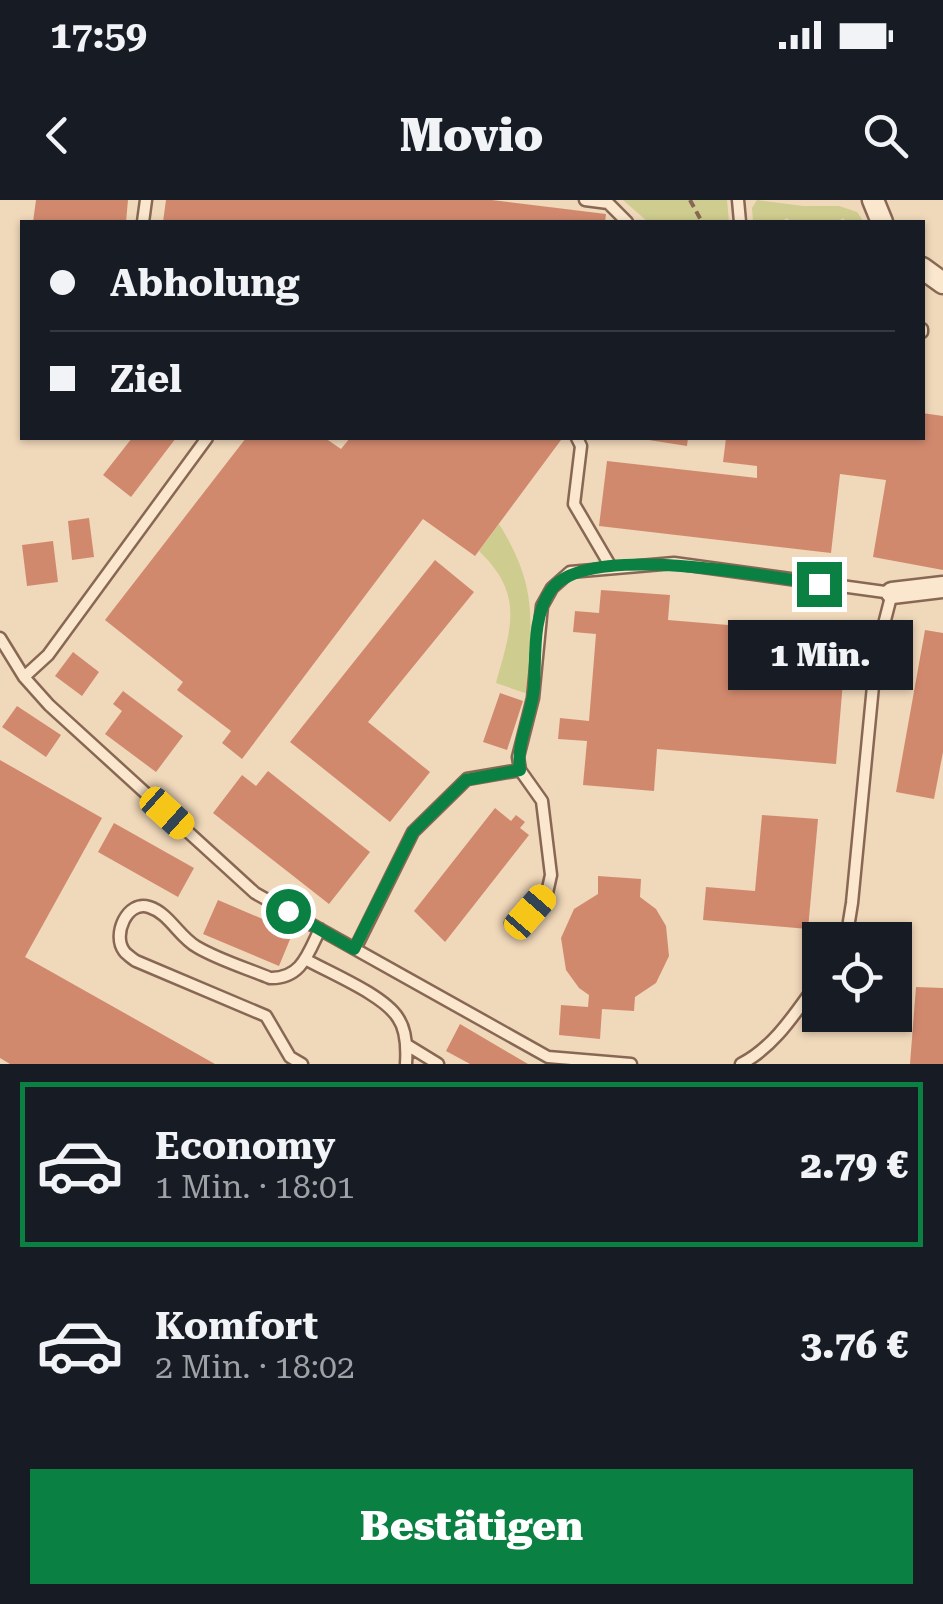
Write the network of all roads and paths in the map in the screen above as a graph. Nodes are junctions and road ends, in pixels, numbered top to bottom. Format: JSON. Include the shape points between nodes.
{"nodes":[{"id":1,"x":586,"y":200,"type":"edge"},
{"id":2,"x":625,"y":220,"type":"edge"},
{"id":3,"x":206,"y":440,"type":"edge"},
{"id":4,"x":578,"y":440,"type":"edge"},
{"id":5,"x":611,"y":568,"type":"junction"},
{"id":6,"x":943,"y":588,"type":"edge"},
{"id":7,"x":892,"y":594,"type":"junction"},
{"id":8,"x":0,"y":638,"type":"edge"},
{"id":9,"x":24,"y":676,"type":"junction"},
{"id":10,"x":520,"y":770,"type":"junction"},
{"id":11,"x":511,"y":922,"type":"dead end"},
{"id":12,"x":849,"y":922,"type":"edge"},
{"id":13,"x":320,"y":930,"type":"junction"},
{"id":14,"x":354,"y":949,"type":"junction"},
{"id":15,"x":306,"y":959,"type":"junction"},
{"id":16,"x":802,"y":1004,"type":"edge"},
{"id":17,"x":407,"y":1045,"type":"junction"},
{"id":18,"x":302,"y":1064,"type":"edge"},
{"id":19,"x":406,"y":1064,"type":"edge"},
{"id":20,"x":438,"y":1064,"type":"edge"},
{"id":21,"x":631,"y":1064,"type":"edge"},
{"id":22,"x":741,"y":1064,"type":"edge"}],
"edges":[{"from":1,"to":2,"type":"lane","via":[[608,203]]},
{"from":3,"to":9,"type":"lane","via":[[48,655]]},
{"from":4,"to":5,"type":"lane","via":[[574,504]]},
{"from":5,"to":7,"type":"lane","via":[[674,563]]},
{"from":5,"to":10,"type":"lane","via":[[570,572],[542,606]]},
{"from":6,"to":7,"type":"street"},
{"from":7,"to":12,"type":"lane","via":[[876,655]]},
{"from":8,"to":9,"type":"lane"},
{"from":9,"to":13,"type":"lane","via":[[255,893]]},
{"from":10,"to":11,"type":"lane","via":[[542,802],[551,875],[530,912]]},
{"from":10,"to":14,"type":"lane","via":[[466,780],[413,832]]},
{"from":13,"to":14,"type":"lane"},
{"from":13,"to":15,"type":"lane"},
{"from":14,"to":21,"type":"lane","via":[[548,1057]]},
{"from":15,"to":17,"type":"lane","via":[[384,1003],[399,1018]]},
{"from":15,"to":18,"type":"lane","via":[[294,975],[270,978],[194,946],[147,906],[136,907],[121,928],[124,952],[266,1016],[290,1057]]},
{"from":16,"to":22,"type":"lane","via":[[757,1056]]},
{"from":17,"to":19,"type":"lane"},
{"from":17,"to":20,"type":"lane"}]}
